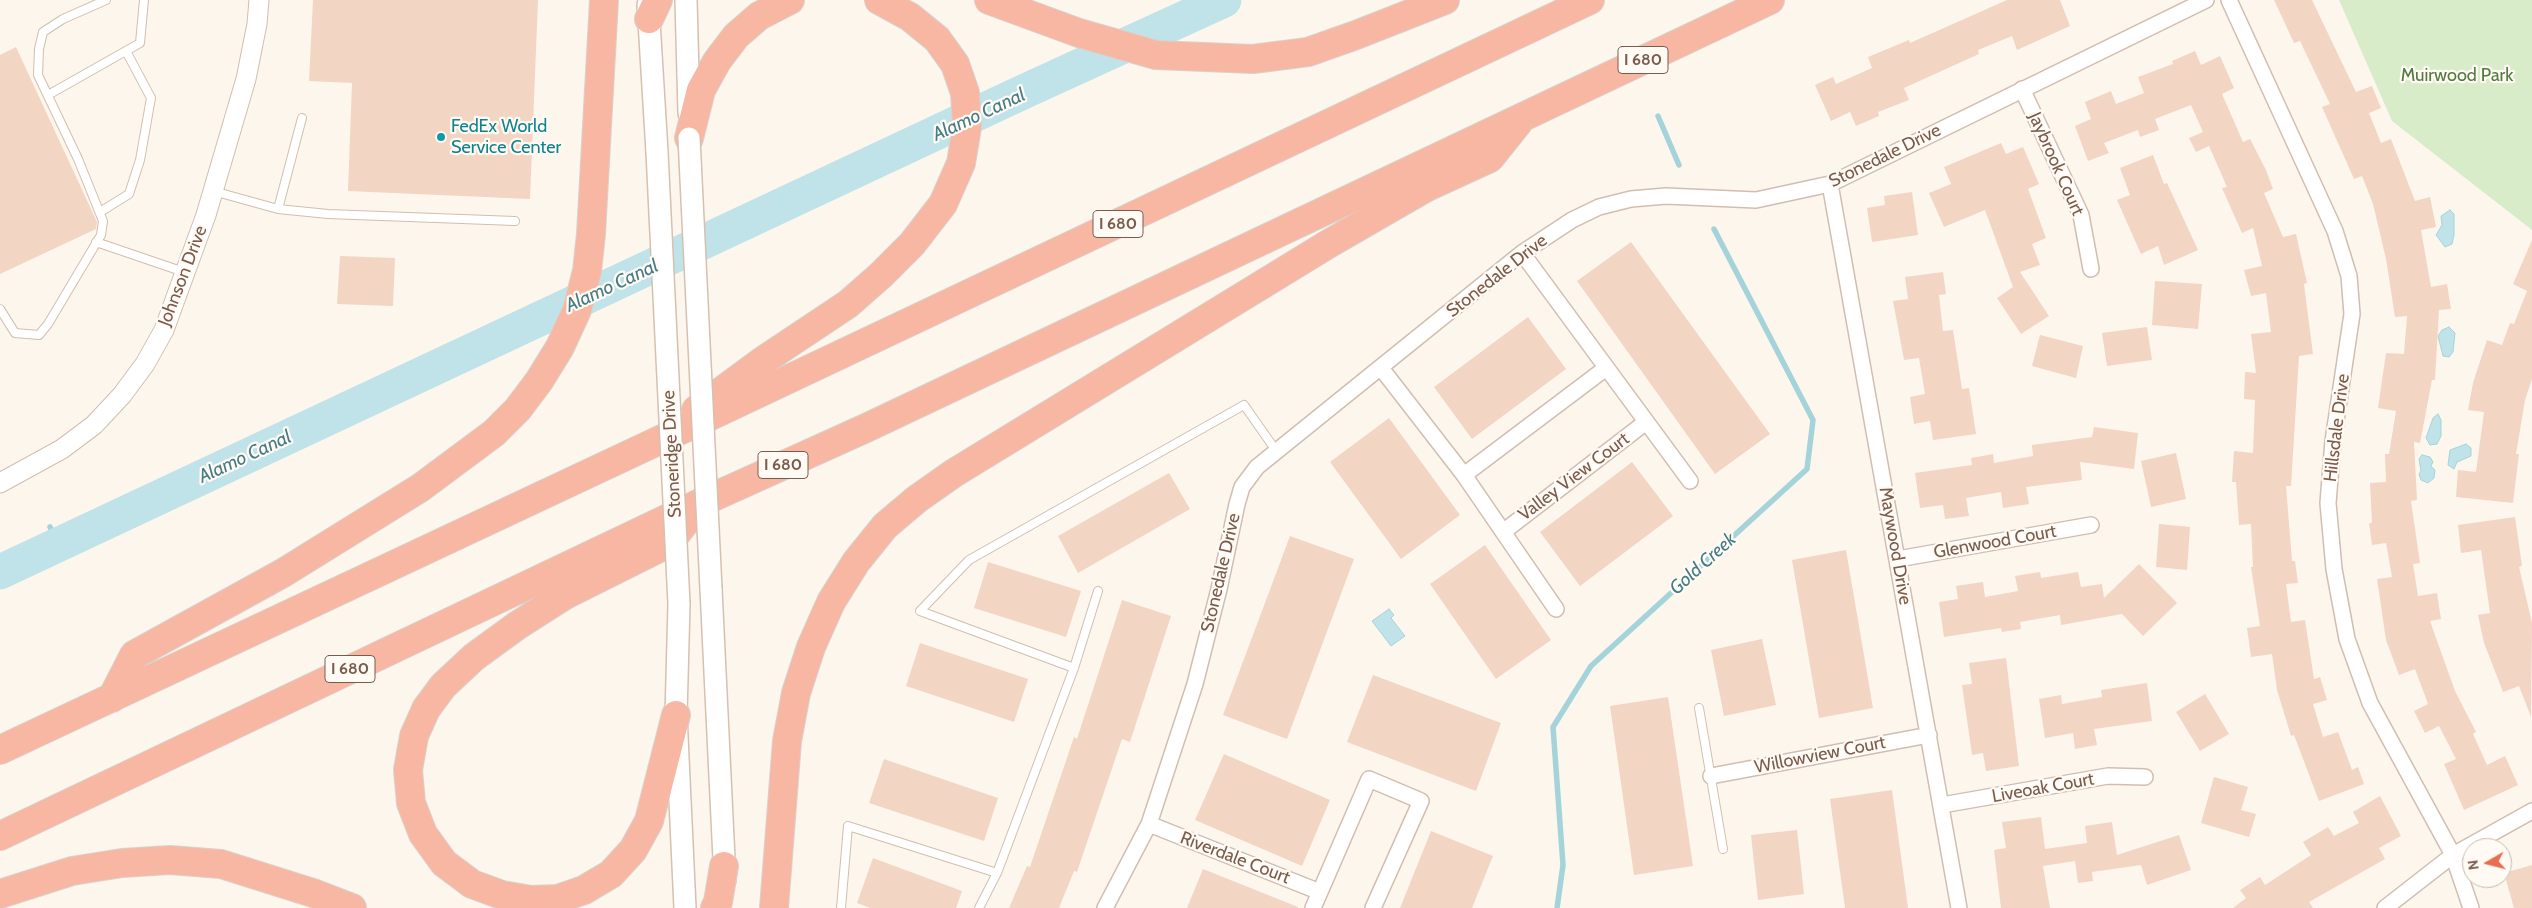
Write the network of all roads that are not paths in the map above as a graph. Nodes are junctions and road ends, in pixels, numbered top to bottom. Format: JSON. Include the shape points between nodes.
{"nodes":[{"id":1,"x":106,"y":0,"type":"edge"},
{"id":2,"x":144,"y":0,"type":"edge"},
{"id":3,"x":259,"y":0,"type":"edge"},
{"id":4,"x":604,"y":0,"type":"edge"},
{"id":5,"x":686,"y":0,"type":"edge"},
{"id":6,"x":790,"y":0,"type":"edge"},
{"id":7,"x":879,"y":0,"type":"edge"},
{"id":8,"x":1444,"y":0,"type":"edge"},
{"id":9,"x":1590,"y":0,"type":"edge"},
{"id":10,"x":1770,"y":0,"type":"edge"},
{"id":11,"x":2206,"y":0,"type":"edge"},
{"id":12,"x":2229,"y":0,"type":"edge"},
{"id":13,"x":991,"y":1,"type":"edge"},
{"id":14,"x":652,"y":6,"type":"edge"},
{"id":15,"x":126,"y":51,"type":"junction"},
{"id":16,"x":2022,"y":89,"type":"junction"},
{"id":17,"x":48,"y":95,"type":"junction"},
{"id":18,"x":1523,"y":117,"type":"junction"},
{"id":19,"x":302,"y":118,"type":"dead end"},
{"id":20,"x":690,"y":138,"type":"junction"},
{"id":21,"x":1830,"y":184,"type":"junction"},
{"id":22,"x":213,"y":191,"type":"junction"},
{"id":23,"x":278,"y":209,"type":"junction"},
{"id":24,"x":100,"y":212,"type":"junction"},
{"id":25,"x":515,"y":221,"type":"dead end"},
{"id":26,"x":96,"y":242,"type":"junction"},
{"id":27,"x":1522,"y":253,"type":"junction"},
{"id":28,"x":2091,"y":269,"type":"dead end"},
{"id":29,"x":186,"y":273,"type":"junction"},
{"id":30,"x":0,"y":309,"type":"edge"},
{"id":31,"x":1381,"y":368,"type":"junction"},
{"id":32,"x":1606,"y":368,"type":"junction"},
{"id":33,"x":1646,"y":422,"type":"junction"},
{"id":34,"x":645,"y":448,"type":"junction"},
{"id":35,"x":1276,"y":452,"type":"junction"},
{"id":36,"x":1464,"y":475,"type":"junction"},
{"id":37,"x":1690,"y":481,"type":"dead end"},
{"id":38,"x":0,"y":483,"type":"edge"},
{"id":39,"x":700,"y":503,"type":"junction"},
{"id":40,"x":2091,"y":525,"type":"dead end"},
{"id":41,"x":1503,"y":532,"type":"junction"},
{"id":42,"x":1898,"y":559,"type":"junction"},
{"id":43,"x":1098,"y":591,"type":"dead end"},
{"id":44,"x":1556,"y":609,"type":"dead end"},
{"id":45,"x":1074,"y":668,"type":"junction"},
{"id":46,"x":112,"y":698,"type":"junction"},
{"id":47,"x":1699,"y":708,"type":"dead end"},
{"id":48,"x":676,"y":715,"type":"junction"},
{"id":49,"x":1928,"y":735,"type":"junction"},
{"id":50,"x":0,"y":750,"type":"edge"},
{"id":51,"x":1710,"y":776,"type":"junction"},
{"id":52,"x":2145,"y":778,"type":"dead end"},
{"id":53,"x":1942,"y":805,"type":"junction"},
{"id":54,"x":2532,"y":811,"type":"edge"},
{"id":55,"x":1149,"y":824,"type":"junction"},
{"id":56,"x":0,"y":836,"type":"edge"},
{"id":57,"x":1723,"y":849,"type":"dead end"},
{"id":58,"x":2453,"y":855,"type":"junction"},
{"id":59,"x":724,"y":866,"type":"junction"},
{"id":60,"x":996,"y":873,"type":"junction"},
{"id":61,"x":1320,"y":892,"type":"junction"},
{"id":62,"x":0,"y":894,"type":"edge"},
{"id":63,"x":352,"y":908,"type":"edge"},
{"id":64,"x":685,"y":908,"type":"edge"},
{"id":65,"x":715,"y":908,"type":"edge"},
{"id":66,"x":726,"y":908,"type":"edge"},
{"id":67,"x":774,"y":908,"type":"edge"},
{"id":68,"x":841,"y":908,"type":"edge"},
{"id":69,"x":980,"y":908,"type":"edge"},
{"id":70,"x":1105,"y":908,"type":"edge"},
{"id":71,"x":1313,"y":908,"type":"edge"},
{"id":72,"x":1373,"y":908,"type":"edge"},
{"id":73,"x":1959,"y":908,"type":"edge"},
{"id":74,"x":2385,"y":908,"type":"edge"},
{"id":75,"x":2471,"y":908,"type":"edge"}],
"edges":[{"from":1,"to":17,"type":"lane","via":[[63,19],[43,32],[38,75]]},
{"from":2,"to":15,"type":"lane","via":[[140,43]]},
{"from":3,"to":22,"type":"street","name":"Johnson Drive","via":[[246,79]]},
{"from":4,"to":46,"type":"highway","via":[[587,271],[577,310],[560,347],[518,409],[465,456],[420,488],[283,573],[134,655]]},
{"from":5,"to":20,"type":"main road","name":"Stoneridge Drive"},
{"from":6,"to":20,"type":"highway","via":[[759,16],[736,36],[717,61],[702,90]]},
{"from":7,"to":34,"type":"highway","via":[[910,17],[937,39],[955,64],[965,93],[968,127],[961,163],[943,204],[912,244],[848,304],[761,362]]},
{"from":8,"to":13,"type":"highway","via":[[1308,52],[1253,59],[1156,54],[1080,33]]},
{"from":9,"to":34,"type":"highway","number":"I 680"},
{"from":10,"to":18,"type":"highway","number":"I 680"},
{"from":11,"to":16,"type":"street","name":"Stonedale Drive"},
{"from":12,"to":58,"type":"street","name":"Hillsdale Drive","via":[[2335,231],[2349,276],[2352,314],[2333,441],[2328,504],[2334,569],[2347,639],[2370,703]]},
{"from":14,"to":48,"type":"main road","name":"Stoneridge Drive","bridge":true,"via":[[679,604]]},
{"from":15,"to":17,"type":"lane"},
{"from":15,"to":24,"type":"lane","via":[[151,98],[140,160],[129,194]]},
{"from":16,"to":21,"type":"street","name":"Stonedale Drive"},
{"from":16,"to":28,"type":"street","name":"Jaybrook Court","via":[[2081,215]]},
{"from":17,"to":24,"type":"lane"},
{"from":18,"to":39,"type":"highway","number":"I 680","via":[[866,428]]},
{"from":18,"to":67,"type":"highway","via":[[1490,158],[1427,187],[1298,263],[954,473],[885,526],[856,562],[831,602],[811,647],[796,693],[787,741]]},
{"from":19,"to":23,"type":"lane"},
{"from":20,"to":59,"type":"main road","name":"Stoneridge Drive","bridge":true},
{"from":21,"to":27,"type":"street","name":"Stonedale Drive","via":[[1756,200],[1666,196],[1631,199],[1599,207],[1572,220]]},
{"from":21,"to":42,"type":"street","name":"Maywood Drive"},
{"from":22,"to":23,"type":"lane"},
{"from":22,"to":29,"type":"street","name":"Johnson Drive"},
{"from":23,"to":25,"type":"lane"},
{"from":24,"to":26,"type":"lane","via":[[103,221]]},
{"from":26,"to":29,"type":"lane"},
{"from":26,"to":30,"type":"lane","via":[[39,335],[16,333]]},
{"from":27,"to":31,"type":"street","name":"Stonedale Drive"},
{"from":27,"to":32,"type":"street","name":"Valley View Court"},
{"from":29,"to":38,"type":"street","name":"Johnson Drive","via":[[164,330],[122,395],[94,425],[62,449]]},
{"from":31,"to":35,"type":"street","name":"Stonedale Drive"},
{"from":31,"to":36,"type":"street","name":"Valley View Court"},
{"from":32,"to":33,"type":"street","name":"Valley View Court"},
{"from":32,"to":36,"type":"street"},
{"from":33,"to":37,"type":"street","name":"Valley View Court"},
{"from":33,"to":41,"type":"street","name":"Valley View Court"},
{"from":34,"to":46,"type":"highway","number":"I 680"},
{"from":35,"to":45,"type":"lane","via":[[1244,405],[969,560],[920,611]]},
{"from":35,"to":55,"type":"street","name":"Stonedale Drive","via":[[1242,487],[1195,684]]},
{"from":36,"to":41,"type":"street","name":"Valley View Court"},
{"from":39,"to":48,"type":"highway","via":[[669,543],[541,610],[474,658],[443,686],[426,709],[414,736],[408,770],[411,803],[423,834],[444,863],[472,884],[502,896],[558,899],[584,890],[611,874],[633,850],[649,821]]},
{"from":39,"to":56,"type":"highway","number":"I 680"},
{"from":40,"to":42,"type":"street","name":"Glenwood Court"},
{"from":41,"to":44,"type":"street","name":"Valley View Court"},
{"from":42,"to":49,"type":"street","name":"Maywood Drive"},
{"from":43,"to":45,"type":"lane"},
{"from":45,"to":60,"type":"lane"},
{"from":46,"to":50,"type":"highway","number":"I 680"},
{"from":47,"to":51,"type":"lane"},
{"from":48,"to":64,"type":"main road","name":"Stoneridge Drive"},
{"from":49,"to":51,"type":"street","name":"Willowview Court"},
{"from":49,"to":53,"type":"street","name":"Maywood Drive"},
{"from":51,"to":57,"type":"lane"},
{"from":52,"to":53,"type":"street","name":"Liveoak Court","via":[[2108,776]]},
{"from":53,"to":73,"type":"street","name":"Maywood Drive"},
{"from":54,"to":58,"type":"street"},
{"from":55,"to":61,"type":"street","name":"Riverdale Court"},
{"from":55,"to":70,"type":"street","name":"Stonedale Drive"},
{"from":58,"to":74,"type":"street"},
{"from":58,"to":75,"type":"street","name":"Hillsdale Drive"},
{"from":59,"to":65,"type":"highway"},
{"from":59,"to":66,"type":"main road","name":"Stoneridge Drive"},
{"from":60,"to":68,"type":"lane","via":[[848,826]]},
{"from":60,"to":69,"type":"lane"},
{"from":61,"to":71,"type":"street"},
{"from":61,"to":72,"type":"street","via":[[1369,779],[1421,801]]},
{"from":62,"to":63,"type":"highway","via":[[72,871],[170,860],[221,864]]}]}
